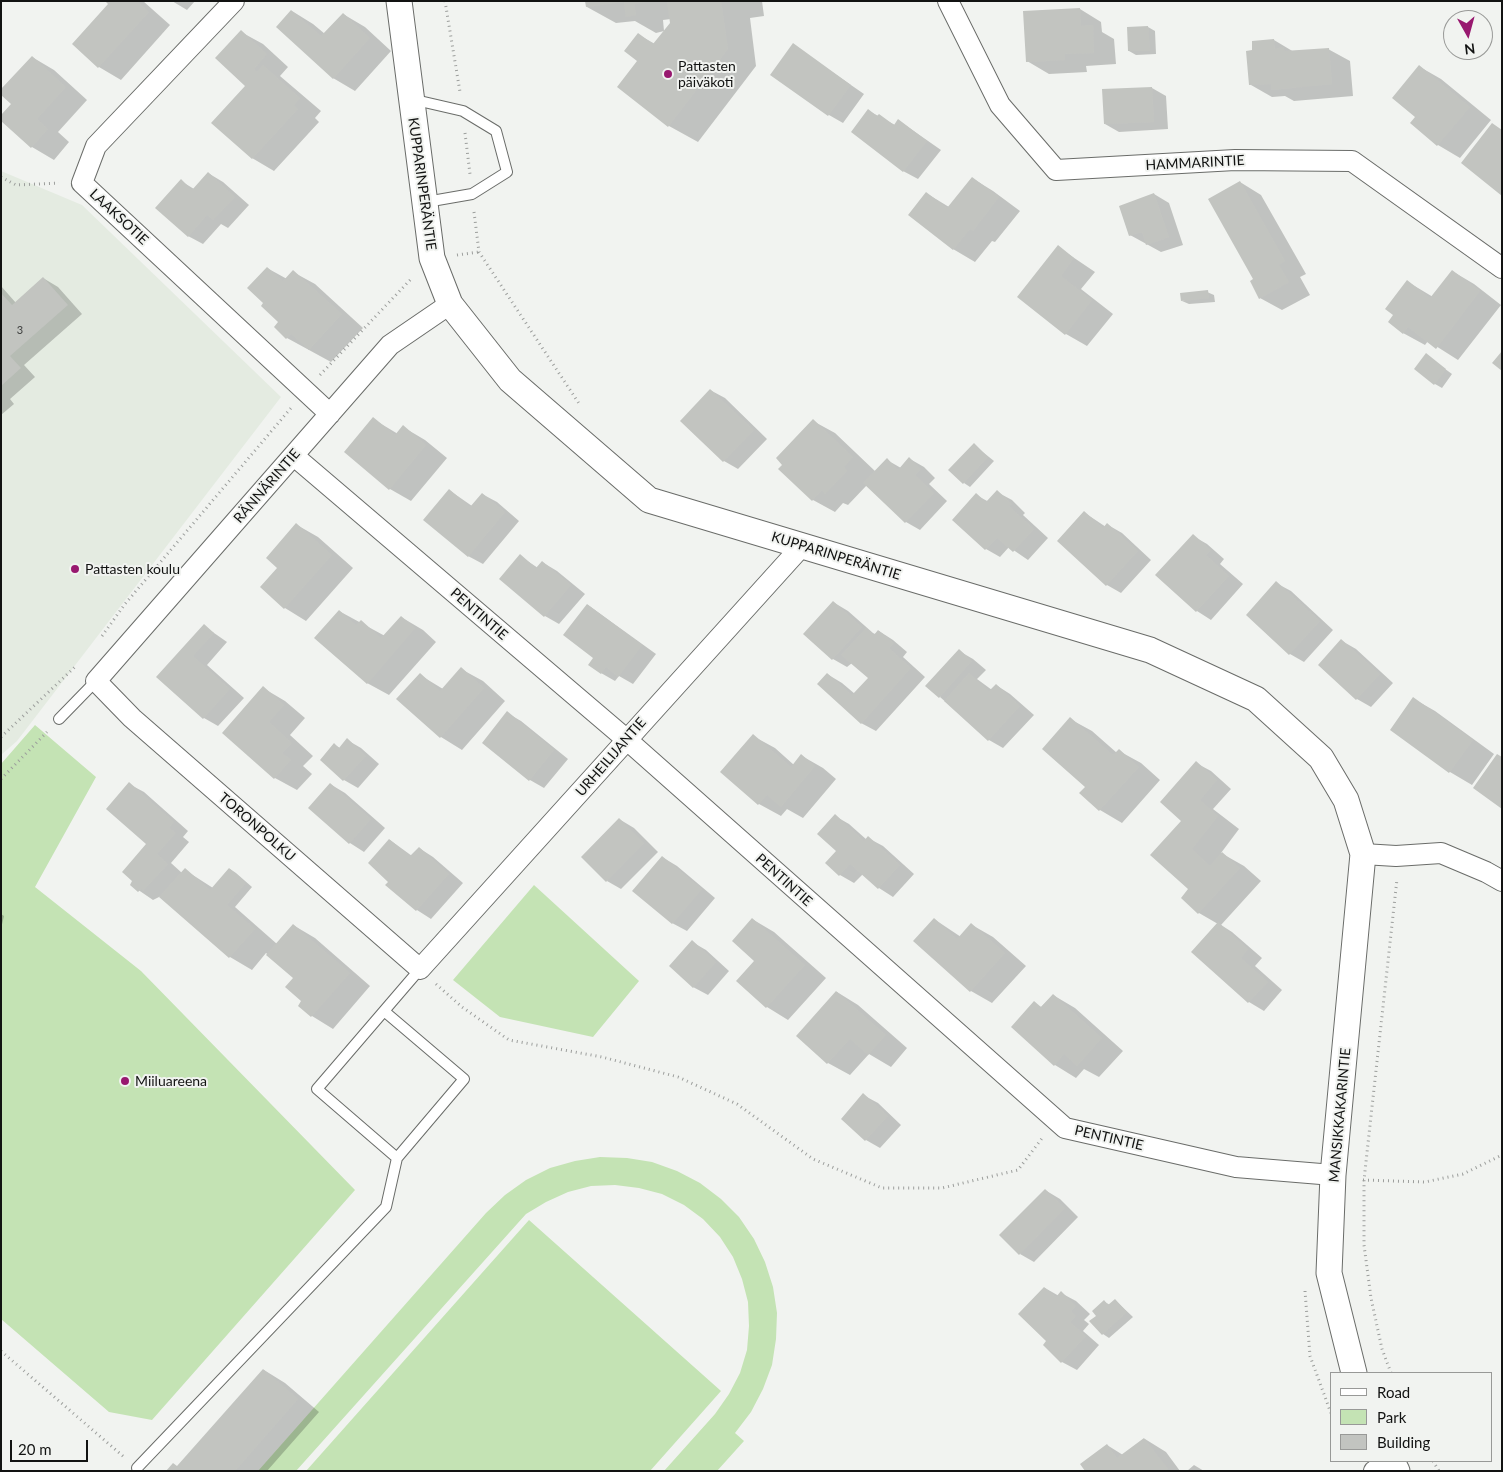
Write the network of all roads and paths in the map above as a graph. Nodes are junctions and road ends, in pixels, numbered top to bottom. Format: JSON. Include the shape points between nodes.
{"nodes":[{"id":1,"x":234,"y":1,"type":"edge"},
{"id":2,"x":399,"y":1,"type":"edge"},
{"id":3,"x":445,"y":1,"type":"edge"},
{"id":4,"x":948,"y":1,"type":"edge"},
{"id":5,"x":410,"y":98,"type":"junction"},
{"id":6,"x":463,"y":112,"type":"junction"},
{"id":7,"x":1,"y":177,"type":"edge"},
{"id":8,"x":82,"y":183,"type":"junction"},
{"id":9,"x":472,"y":194,"type":"junction"},
{"id":10,"x":426,"y":202,"type":"junction"},
{"id":11,"x":479,"y":252,"type":"junction"},
{"id":12,"x":432,"y":258,"type":"junction"},
{"id":13,"x":1502,"y":268,"type":"edge"},
{"id":14,"x":450,"y":304,"type":"junction"},
{"id":15,"x":304,"y":392,"type":"junction"},
{"id":16,"x":584,"y":410,"type":"dead end"},
{"id":17,"x":330,"y":414,"type":"junction"},
{"id":18,"x":294,"y":456,"type":"junction"},
{"id":19,"x":802,"y":546,"type":"junction"},
{"id":20,"x":100,"y":639,"type":"dead end"},
{"id":21,"x":83,"y":660,"type":"dead end"},
{"id":22,"x":96,"y":681,"type":"junction"},
{"id":23,"x":60,"y":719,"type":"joint"},
{"id":24,"x":1,"y":737,"type":"edge"},
{"id":25,"x":626,"y":739,"type":"junction"},
{"id":26,"x":1,"y":779,"type":"edge"},
{"id":27,"x":1363,"y":854,"type":"junction"},
{"id":28,"x":1396,"y":856,"type":"junction"},
{"id":29,"x":1502,"y":882,"type":"edge"},
{"id":30,"x":420,"y":969,"type":"junction"},
{"id":31,"x":384,"y":1011,"type":"junction"},
{"id":32,"x":1055,"y":1120,"type":"junction"},
{"id":33,"x":1502,"y":1155,"type":"edge"},
{"id":34,"x":397,"y":1158,"type":"junction"},
{"id":35,"x":1333,"y":1175,"type":"junction"},
{"id":36,"x":1364,"y":1180,"type":"junction"},
{"id":37,"x":1,"y":1351,"type":"edge"},
{"id":38,"x":1354,"y":1372,"type":"edge"},
{"id":39,"x":1391,"y":1372,"type":"edge"},
{"id":40,"x":137,"y":1468,"type":"joint"}],
"edges":[{"from":1,"to":8,"type":"street","name":"LAAKSOTIE","via":[[96,146]]},
{"from":2,"to":5,"type":"street","name":"KUPPARINPERÄNTIE"},
{"from":3,"to":6,"type":"path"},
{"from":4,"to":13,"type":"street","name":"HAMMARINTIE","via":[[1000,105],[1056,170],[1235,160],[1352,161]]},
{"from":5,"to":6,"type":"lane"},
{"from":5,"to":10,"type":"street","name":"KUPPARINPERÄNTIE"},
{"from":6,"to":9,"type":"path"},
{"from":6,"to":9,"type":"lane","via":[[496,131],[507,172]]},
{"from":7,"to":8,"type":"path","via":[[16,184]]},
{"from":8,"to":15,"type":"street","name":"LAAKSOTIE"},
{"from":9,"to":10,"type":"lane"},
{"from":9,"to":11,"type":"path"},
{"from":10,"to":12,"type":"street","name":"KUPPARINPERÄNTIE"},
{"from":11,"to":12,"type":"path"},
{"from":11,"to":16,"type":"path"},
{"from":12,"to":14,"type":"street","name":"KUPPARINPERÄNTIE"},
{"from":12,"to":15,"type":"path"},
{"from":14,"to":17,"type":"street","name":"RÄNNÄRINTIE","via":[[390,345]]},
{"from":14,"to":19,"type":"street","name":"KUPPARINPERÄNTIE","via":[[510,380],[649,500]]},
{"from":15,"to":17,"type":"street","name":"LAAKSOTIE"},
{"from":15,"to":20,"type":"path","via":[[125,604]]},
{"from":17,"to":18,"type":"street","name":"RÄNNÄRINTIE"},
{"from":18,"to":22,"type":"street","name":"RÄNNÄRINTIE"},
{"from":18,"to":25,"type":"street","name":"PENTINTIE"},
{"from":19,"to":25,"type":"street","name":"URHEILIJANTIE"},
{"from":19,"to":27,"type":"street","name":"KUPPARINPERÄNTIE","via":[[1150,650],[1256,699],[1321,758],[1346,800]]},
{"from":21,"to":24,"type":"path"},
{"from":22,"to":23,"type":"lane"},
{"from":22,"to":30,"type":"street","name":"TORONPOLKU","via":[[132,718]]},
{"from":23,"to":26,"type":"path"},
{"from":25,"to":30,"type":"street","name":"URHEILIJANTIE"},
{"from":25,"to":32,"type":"street","name":"PENTINTIE"},
{"from":27,"to":28,"type":"street"},
{"from":27,"to":35,"type":"street","name":"MANSIKKAKARINTIE"},
{"from":28,"to":29,"type":"street","via":[[1441,853]]},
{"from":28,"to":36,"type":"path","via":[[1397,880]]},
{"from":30,"to":31,"type":"lane"},
{"from":30,"to":32,"type":"path","via":[[462,1007],[509,1040],[602,1057],[678,1077],[736,1104],[813,1159],[882,1188],[942,1188],[1018,1170]]},
{"from":31,"to":34,"type":"lane","via":[[317,1089]]},
{"from":31,"to":34,"type":"lane","via":[[464,1079]]},
{"from":32,"to":35,"type":"street","name":"PENTINTIE","via":[[1064,1128],[1236,1168]]},
{"from":33,"to":36,"type":"path","via":[[1463,1174],[1425,1182]]},
{"from":34,"to":40,"type":"lane","via":[[386,1206]]},
{"from":35,"to":36,"type":"path"},
{"from":35,"to":38,"type":"street","name":"MANSIKKAKARINTIE","via":[[1330,1273]]},
{"from":36,"to":39,"type":"path","via":[[1364,1245],[1370,1298]]},
{"from":37,"to":40,"type":"path"}]}
